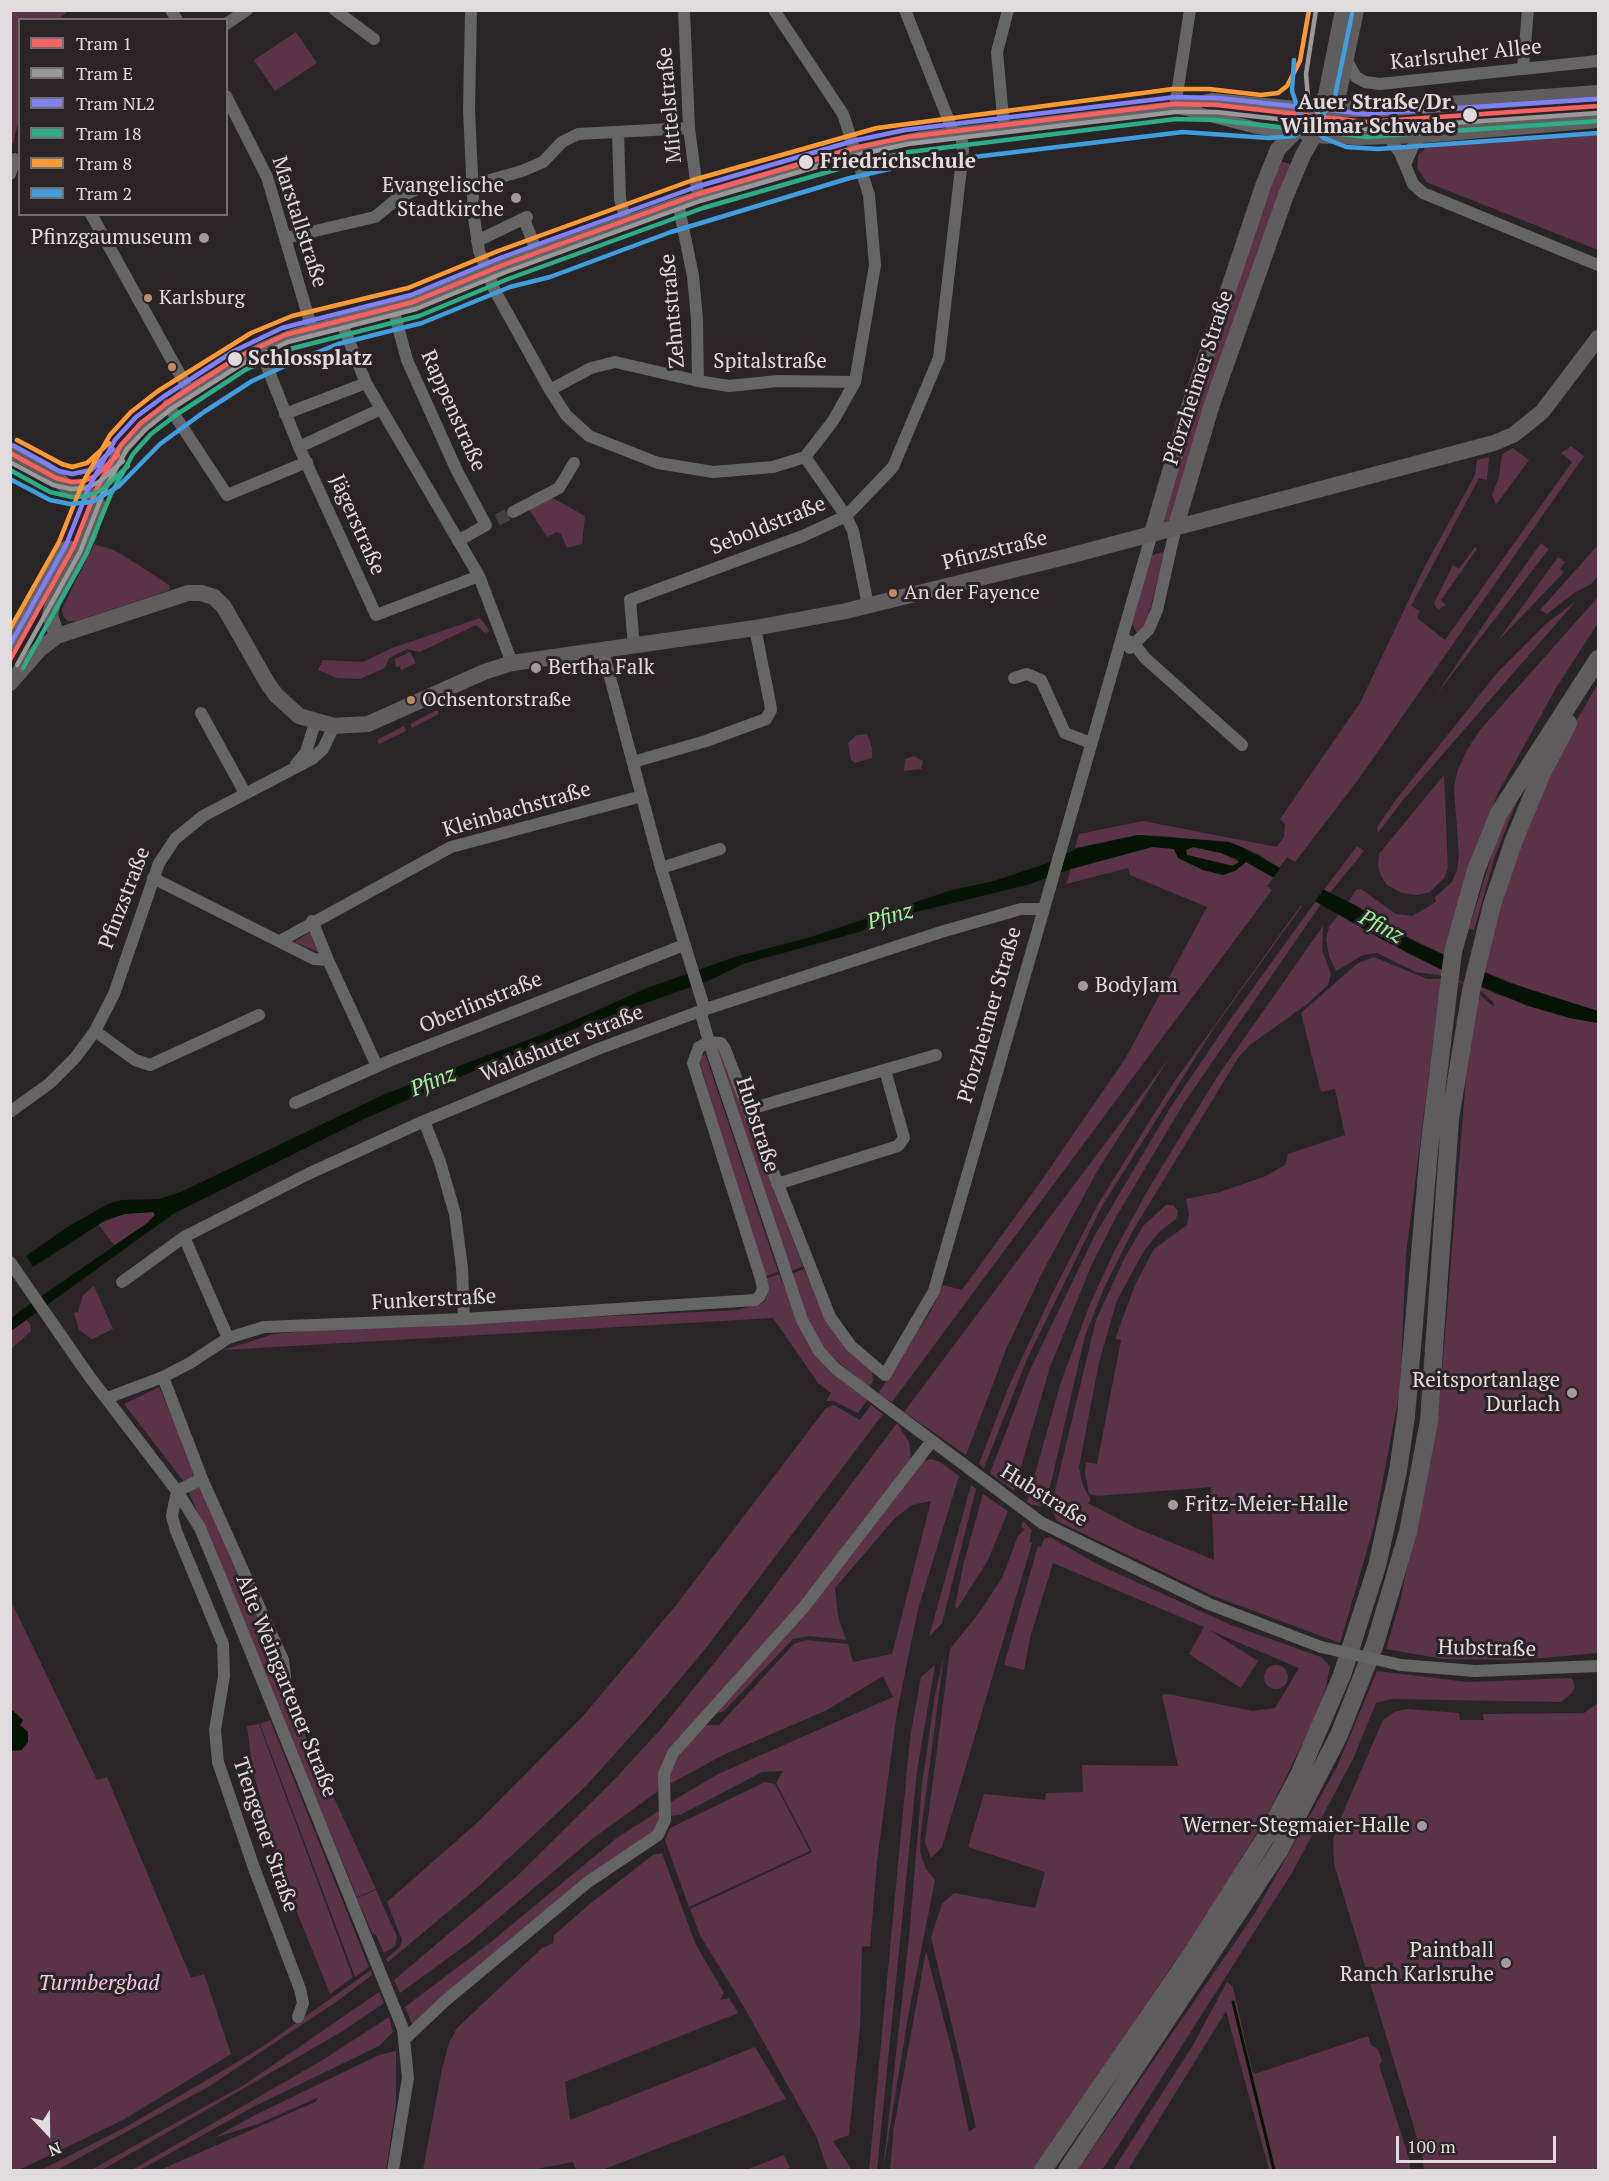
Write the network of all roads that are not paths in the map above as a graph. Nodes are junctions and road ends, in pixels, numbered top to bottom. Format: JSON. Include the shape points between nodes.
{"nodes":[{"id":1,"x":247,"y":10,"type":"edge"},
{"id":2,"x":335,"y":10,"type":"edge"},
{"id":3,"x":471,"y":10,"type":"edge"},
{"id":4,"x":684,"y":10,"type":"edge"},
{"id":5,"x":774,"y":10,"type":"edge"},
{"id":6,"x":904,"y":10,"type":"edge"},
{"id":7,"x":1008,"y":10,"type":"edge"},
{"id":8,"x":1190,"y":10,"type":"edge"},
{"id":9,"x":1343,"y":10,"type":"edge"},
{"id":10,"x":1356,"y":10,"type":"edge"},
{"id":11,"x":1528,"y":10,"type":"edge"},
{"id":12,"x":228,"y":23,"type":"edge"},
{"id":13,"x":374,"y":39,"type":"dead end"},
{"id":14,"x":1347,"y":61,"type":"junction"},
{"id":15,"x":1599,"y":61,"type":"edge"},
{"id":16,"x":1523,"y":68,"type":"junction"},
{"id":17,"x":1599,"y":93,"type":"edge"},
{"id":18,"x":228,"y":100,"type":"edge"},
{"id":19,"x":1175,"y":107,"type":"junction"},
{"id":20,"x":1324,"y":109,"type":"junction"},
{"id":21,"x":1599,"y":120,"type":"edge"},
{"id":22,"x":689,"y":128,"type":"junction"},
{"id":23,"x":1004,"y":128,"type":"junction"},
{"id":24,"x":618,"y":132,"type":"junction"},
{"id":25,"x":1292,"y":133,"type":"junction"},
{"id":26,"x":958,"y":134,"type":"junction"},
{"id":27,"x":1315,"y":135,"type":"junction"},
{"id":28,"x":1422,"y":135,"type":"junction"},
{"id":29,"x":1388,"y":136,"type":"junction"},
{"id":30,"x":856,"y":151,"type":"junction"},
{"id":31,"x":15,"y":158,"type":"edge"},
{"id":32,"x":1405,"y":165,"type":"junction"},
{"id":33,"x":10,"y":174,"type":"edge"},
{"id":34,"x":472,"y":184,"type":"junction"},
{"id":35,"x":698,"y":196,"type":"junction"},
{"id":36,"x":680,"y":209,"type":"junction"},
{"id":37,"x":92,"y":216,"type":"edge"},
{"id":38,"x":626,"y":221,"type":"junction"},
{"id":39,"x":285,"y":238,"type":"junction"},
{"id":40,"x":477,"y":241,"type":"junction"},
{"id":41,"x":538,"y":255,"type":"junction"},
{"id":42,"x":1599,"y":265,"type":"edge"},
{"id":43,"x":487,"y":272,"type":"junction"},
{"id":44,"x":393,"y":308,"type":"junction"},
{"id":45,"x":348,"y":317,"type":"junction"},
{"id":46,"x":312,"y":329,"type":"junction"},
{"id":47,"x":1599,"y":338,"type":"edge"},
{"id":48,"x":260,"y":349,"type":"junction"},
{"id":49,"x":698,"y":381,"type":"junction"},
{"id":50,"x":855,"y":382,"type":"junction"},
{"id":51,"x":366,"y":383,"type":"junction"},
{"id":52,"x":550,"y":390,"type":"junction"},
{"id":53,"x":189,"y":391,"type":"junction"},
{"id":54,"x":168,"y":405,"type":"junction"},
{"id":55,"x":381,"y":409,"type":"junction"},
{"id":56,"x":285,"y":414,"type":"junction"},
{"id":57,"x":299,"y":447,"type":"junction"},
{"id":58,"x":10,"y":450,"type":"edge"},
{"id":59,"x":805,"y":457,"type":"junction"},
{"id":60,"x":307,"y":462,"type":"junction"},
{"id":61,"x":574,"y":463,"type":"dead end"},
{"id":62,"x":96,"y":501,"type":"junction"},
{"id":63,"x":513,"y":512,"type":"tunnel mouth"},
{"id":64,"x":846,"y":516,"type":"junction"},
{"id":65,"x":1176,"y":526,"type":"junction"},
{"id":66,"x":1152,"y":533,"type":"junction"},
{"id":67,"x":458,"y":541,"type":"junction"},
{"id":68,"x":81,"y":552,"type":"junction"},
{"id":69,"x":479,"y":576,"type":"junction"},
{"id":70,"x":868,"y":605,"type":"junction"},
{"id":71,"x":755,"y":628,"type":"junction"},
{"id":72,"x":57,"y":636,"type":"junction"},
{"id":73,"x":1122,"y":637,"type":"junction"},
{"id":74,"x":10,"y":645,"type":"edge"},
{"id":75,"x":1135,"y":645,"type":"junction"},
{"id":76,"x":634,"y":646,"type":"junction"},
{"id":77,"x":603,"y":651,"type":"junction"},
{"id":78,"x":1117,"y":658,"type":"junction"},
{"id":79,"x":1599,"y":659,"type":"edge"},
{"id":80,"x":512,"y":663,"type":"junction"},
{"id":81,"x":1599,"y":673,"type":"edge"},
{"id":82,"x":1014,"y":678,"type":"dead end"},
{"id":83,"x":10,"y":683,"type":"edge"},
{"id":84,"x":201,"y":713,"type":"dead end"},
{"id":85,"x":315,"y":723,"type":"junction"},
{"id":86,"x":334,"y":726,"type":"junction"},
{"id":87,"x":1091,"y":743,"type":"junction"},
{"id":88,"x":1242,"y":745,"type":"dead end"},
{"id":89,"x":633,"y":762,"type":"junction"},
{"id":90,"x":288,"y":770,"type":"junction"},
{"id":91,"x":245,"y":794,"type":"junction"},
{"id":92,"x":642,"y":796,"type":"junction"},
{"id":93,"x":720,"y":849,"type":"dead end"},
{"id":94,"x":661,"y":868,"type":"junction"},
{"id":95,"x":153,"y":878,"type":"junction"},
{"id":96,"x":1043,"y":909,"type":"junction"},
{"id":97,"x":1464,"y":913,"type":"junction"},
{"id":98,"x":312,"y":921,"type":"junction"},
{"id":99,"x":1484,"y":935,"type":"junction"},
{"id":100,"x":280,"y":940,"type":"junction"},
{"id":101,"x":684,"y":945,"type":"junction"},
{"id":102,"x":328,"y":960,"type":"junction"},
{"id":103,"x":703,"y":1010,"type":"junction"},
{"id":104,"x":259,"y":1015,"type":"dead end"},
{"id":105,"x":96,"y":1031,"type":"junction"},
{"id":106,"x":709,"y":1042,"type":"junction"},
{"id":107,"x":936,"y":1055,"type":"dead end"},
{"id":108,"x":377,"y":1066,"type":"junction"},
{"id":109,"x":885,"y":1070,"type":"junction"},
{"id":110,"x":295,"y":1103,"type":"dead end"},
{"id":111,"x":750,"y":1109,"type":"junction"},
{"id":112,"x":10,"y":1112,"type":"edge"},
{"id":113,"x":424,"y":1121,"type":"junction"},
{"id":114,"x":777,"y":1184,"type":"junction"},
{"id":115,"x":184,"y":1238,"type":"junction"},
{"id":116,"x":10,"y":1262,"type":"edge"},
{"id":117,"x":122,"y":1282,"type":"dead end"},
{"id":118,"x":465,"y":1318,"type":"junction"},
{"id":119,"x":228,"y":1338,"type":"junction"},
{"id":120,"x":885,"y":1375,"type":"joint"},
{"id":121,"x":163,"y":1377,"type":"junction"},
{"id":122,"x":107,"y":1398,"type":"junction"},
{"id":123,"x":931,"y":1442,"type":"junction"},
{"id":124,"x":202,"y":1479,"type":"junction"},
{"id":125,"x":177,"y":1491,"type":"junction"},
{"id":126,"x":1599,"y":1666,"type":"edge"},
{"id":127,"x":285,"y":1677,"type":"dead end"},
{"id":128,"x":298,"y":2017,"type":"dead end"},
{"id":129,"x":406,"y":2038,"type":"junction"},
{"id":130,"x":393,"y":2170,"type":"edge"},
{"id":131,"x":1043,"y":2170,"type":"edge"},
{"id":132,"x":1066,"y":2170,"type":"edge"}],
"edges":[{"from":1,"to":12,"type":"street"},
{"from":2,"to":13,"type":"street"},
{"from":3,"to":34,"type":"street"},
{"from":4,"to":22,"type":"street","name":"Mittelstraße"},
{"from":5,"to":30,"type":"street","via":[[843,114]]},
{"from":6,"to":26,"type":"street"},
{"from":7,"to":23,"type":"street","via":[[997,52]]},
{"from":8,"to":19,"type":"street"},
{"from":9,"to":20,"type":"main road"},
{"from":10,"to":14,"type":"main road"},
{"from":11,"to":16,"type":"street"},
{"from":14,"to":16,"type":"street","name":"Karlsruher Allee","via":[[1356,77],[1380,84]]},
{"from":14,"to":20,"type":"main road","via":[[1339,92]]},
{"from":15,"to":16,"type":"street","name":"Karlsruher Allee"},
{"from":17,"to":20,"type":"main road","via":[[1379,109]]},
{"from":18,"to":39,"type":"street","name":"Marstallstraße","via":[[267,177]]},
{"from":19,"to":20,"type":"street","via":[[1212,99]]},
{"from":19,"to":23,"type":"street"},
{"from":19,"to":25,"type":"street"},
{"from":20,"to":25,"type":"main road","name":"Pforzheimer Straße"},
{"from":20,"to":27,"type":"main road","name":"Pforzheimer Straße"},
{"from":21,"to":28,"type":"main road"},
{"from":22,"to":24,"type":"street"},
{"from":22,"to":35,"type":"street","name":"Mittelstraße"},
{"from":23,"to":26,"type":"street"},
{"from":24,"to":34,"type":"street","via":[[578,134],[562,142],[543,162]]},
{"from":24,"to":38,"type":"street","via":[[620,199]]},
{"from":25,"to":27,"type":"main road"},
{"from":25,"to":66,"type":"main road","name":"Pforzheimer Straße","via":[[1278,149],[1263,186],[1187,413]]},
{"from":26,"to":30,"type":"street","via":[[897,141]]},
{"from":26,"to":64,"type":"street","name":"Seboldstraße","via":[[963,151],[939,358],[893,467]]},
{"from":27,"to":29,"type":"main road"},
{"from":27,"to":65,"type":"main road","name":"Pforzheimer Straße","via":[[1286,195],[1212,404]]},
{"from":28,"to":29,"type":"main road"},
{"from":28,"to":32,"type":"street"},
{"from":29,"to":32,"type":"street"},
{"from":30,"to":35,"type":"street"},
{"from":30,"to":50,"type":"street","via":[[869,195],[875,265]]},
{"from":31,"to":33,"type":"street"},
{"from":32,"to":42,"type":"street","via":[[1413,184],[1423,193]]},
{"from":34,"to":39,"type":"street","via":[[419,188],[398,198],[375,217]]},
{"from":34,"to":40,"type":"street"},
{"from":35,"to":36,"type":"street"},
{"from":36,"to":38,"type":"street"},
{"from":36,"to":49,"type":"street","name":"Zehntstraße","via":[[697,319]]},
{"from":37,"to":53,"type":"street"},
{"from":38,"to":41,"type":"street"},
{"from":39,"to":46,"type":"street","name":"Marstallstraße"},
{"from":40,"to":41,"type":"street","via":[[526,218]]},
{"from":40,"to":43,"type":"street"},
{"from":41,"to":43,"type":"street"},
{"from":43,"to":44,"type":"street"},
{"from":43,"to":52,"type":"street"},
{"from":44,"to":45,"type":"street"},
{"from":44,"to":67,"type":"street","name":"Rappenstraße","via":[[407,360],[457,471],[492,523]]},
{"from":45,"to":46,"type":"street"},
{"from":45,"to":51,"type":"street"},
{"from":46,"to":48,"type":"street"},
{"from":47,"to":65,"type":"main road","name":"Pfinzstraße","via":[[1556,396],[1524,428],[1494,443]]},
{"from":48,"to":53,"type":"street"},
{"from":48,"to":56,"type":"street","name":"Jägerstraße"},
{"from":49,"to":50,"type":"street","name":"Spitalstraße","via":[[729,386],[778,381]]},
{"from":49,"to":52,"type":"street","name":"Spitalstraße","via":[[615,362],[591,368]]},
{"from":50,"to":59,"type":"street","via":[[833,421]]},
{"from":51,"to":55,"type":"street"},
{"from":51,"to":56,"type":"street"},
{"from":52,"to":59,"type":"street","via":[[567,415],[589,436],[658,463],[713,472],[773,467]]},
{"from":53,"to":54,"type":"street"},
{"from":54,"to":60,"type":"street","via":[[227,495]]},
{"from":54,"to":62,"type":"street","via":[[123,447],[109,468]]},
{"from":55,"to":57,"type":"street"},
{"from":55,"to":67,"type":"street"},
{"from":56,"to":57,"type":"street","name":"Jägerstraße"},
{"from":57,"to":60,"type":"street","name":"Jägerstraße"},
{"from":58,"to":62,"type":"main road"},
{"from":59,"to":64,"type":"street"},
{"from":60,"to":69,"type":"street","name":"Jägerstraße","via":[[376,615]]},
{"from":61,"to":63,"type":"street","via":[[559,488]]},
{"from":62,"to":68,"type":"main road","via":[[97,511]]},
{"from":64,"to":70,"type":"street"},
{"from":64,"to":76,"type":"street","name":"Seboldstraße","via":[[803,536],[630,600]]},
{"from":65,"to":66,"type":"main road","name":"Pfinzstraße"},
{"from":65,"to":75,"type":"street","name":"Pforzheimer Straße","via":[[1157,610],[1149,629]]},
{"from":66,"to":70,"type":"main road","name":"Pfinzstraße"},
{"from":66,"to":73,"type":"street","name":"Pforzheimer Straße"},
{"from":67,"to":69,"type":"street"},
{"from":68,"to":72,"type":"main road","via":[[53,602],[50,615]]},
{"from":68,"to":74,"type":"street","via":[[64,548]]},
{"from":69,"to":80,"type":"street"},
{"from":70,"to":71,"type":"main road","name":"Pfinzstraße"},
{"from":71,"to":76,"type":"main road","name":"Pfinzstraße"},
{"from":71,"to":89,"type":"street","via":[[771,710],[766,719]]},
{"from":72,"to":83,"type":"main road"},
{"from":72,"to":85,"type":"main road","via":[[201,592],[214,597],[230,614],[276,695],[299,716]]},
{"from":73,"to":75,"type":"street"},
{"from":73,"to":78,"type":"street","name":"Pforzheimer Straße"},
{"from":75,"to":78,"type":"street","name":"Pforzheimer Straße"},
{"from":75,"to":88,"type":"street"},
{"from":76,"to":77,"type":"main road","name":"Pfinzstraße"},
{"from":77,"to":80,"type":"main road","name":"Pfinzstraße"},
{"from":77,"to":89,"type":"street","name":"Hubstraße"},
{"from":78,"to":87,"type":"street","name":"Pforzheimer Straße"},
{"from":79,"to":97,"type":"main road","via":[[1499,813]]},
{"from":80,"to":86,"type":"main road","name":"Pfinzstraße","via":[[377,721]]},
{"from":81,"to":99,"type":"main road","via":[[1576,707],[1531,799],[1498,885]]},
{"from":82,"to":87,"type":"street","via":[[1027,674],[1041,680],[1065,733]]},
{"from":84,"to":91,"type":"street"},
{"from":85,"to":86,"type":"main road","name":"Pfinzstraße"},
{"from":85,"to":90,"type":"street","name":"Pfinzstraße","via":[[306,752]]},
{"from":86,"to":90,"type":"street","name":"Pfinzstraße","via":[[323,749]]},
{"from":87,"to":96,"type":"street","name":"Pforzheimer Straße"},
{"from":89,"to":92,"type":"street","name":"Hubstraße"},
{"from":90,"to":91,"type":"street","name":"Pfinzstraße"},
{"from":91,"to":95,"type":"street","name":"Pfinzstraße","via":[[202,816],[175,839]]},
{"from":92,"to":94,"type":"street","name":"Hubstraße"},
{"from":92,"to":98,"type":"street","name":"Kleinbachstraße","via":[[451,847]]},
{"from":93,"to":94,"type":"street"},
{"from":94,"to":101,"type":"street","name":"Hubstraße"},
{"from":95,"to":100,"type":"street"},
{"from":95,"to":105,"type":"street","name":"Pfinzstraße","via":[[114,994]]},
{"from":96,"to":103,"type":"street","name":"Waldshuter Straße","via":[[1021,909],[940,932]]},
{"from":96,"to":120,"type":"street","name":"Pforzheimer Straße","via":[[934,1291]]},
{"from":97,"to":99,"type":"main road","via":[[1467,937],[1474,940]]},
{"from":97,"to":131,"type":"main road","via":[[1453,952],[1429,1150],[1400,1460],[1377,1566],[1349,1654],[1308,1754],[1267,1835],[1193,1952]]},
{"from":98,"to":100,"type":"street","name":"Kleinbachstraße"},
{"from":98,"to":102,"type":"street"},
{"from":99,"to":132,"type":"main road","via":[[1450,1119],[1429,1421],[1408,1532],[1375,1644],[1329,1756],[1279,1851]]},
{"from":100,"to":102,"type":"street","via":[[314,959]]},
{"from":101,"to":103,"type":"street","name":"Hubstraße"},
{"from":101,"to":108,"type":"street","name":"Oberlinstraße"},
{"from":102,"to":108,"type":"street"},
{"from":103,"to":106,"type":"street","name":"Hubstraße"},
{"from":103,"to":113,"type":"street","name":"Waldshuter Straße"},
{"from":104,"to":105,"type":"street","via":[[150,1065],[135,1060]]},
{"from":105,"to":112,"type":"street","name":"Pfinzstraße","via":[[50,1083]]},
{"from":106,"to":111,"type":"street","name":"Hubstraße","via":[[721,1042]]},
{"from":106,"to":118,"type":"street","name":"Funkerstraße","via":[[699,1047],[693,1063],[763,1288],[760,1296],[747,1301]]},
{"from":106,"to":123,"type":"street","name":"Hubstraße","via":[[802,1320],[819,1351],[836,1370]]},
{"from":107,"to":109,"type":"street"},
{"from":108,"to":110,"type":"street","name":"Oberlinstraße"},
{"from":109,"to":111,"type":"street"},
{"from":109,"to":114,"type":"street","via":[[904,1138],[898,1146]]},
{"from":111,"to":114,"type":"street","name":"Hubstraße"},
{"from":113,"to":115,"type":"street","name":"Waldshuter Straße"},
{"from":113,"to":118,"type":"street","via":[[455,1214]]},
{"from":114,"to":120,"type":"street","name":"Hubstraße","via":[[830,1317],[851,1346]]},
{"from":115,"to":117,"type":"street","name":"Waldshuter Straße"},
{"from":115,"to":119,"type":"street"},
{"from":116,"to":122,"type":"street","name":"Alte Weingartener Straße"},
{"from":118,"to":119,"type":"street","name":"Funkerstraße","via":[[264,1327]]},
{"from":119,"to":121,"type":"street","name":"Funkerstraße"},
{"from":121,"to":122,"type":"street","name":"Funkerstraße"},
{"from":121,"to":124,"type":"street"},
{"from":122,"to":125,"type":"street","name":"Alte Weingartener Straße"},
{"from":123,"to":126,"type":"street","name":"Hubstraße","bridge":true,"via":[[1042,1523],[1209,1604],[1321,1647],[1401,1665],[1475,1671]]},
{"from":123,"to":129,"type":"street","via":[[789,1624],[673,1753],[664,1774],[665,1820],[658,1835],[579,1889]]},
{"from":124,"to":125,"type":"street"},
{"from":124,"to":127,"type":"street","via":[[283,1660]]},
{"from":125,"to":128,"type":"street","name":"Tiengener Straße","via":[[173,1523],[223,1644],[224,1676],[215,1730],[218,1762],[300,1989],[303,2003]]},
{"from":125,"to":129,"type":"street","name":"Alte Weingartener Straße","via":[[200,1528]]},
{"from":129,"to":130,"type":"street","name":"Alte Weingartener Straße","via":[[408,2078]]}]}
